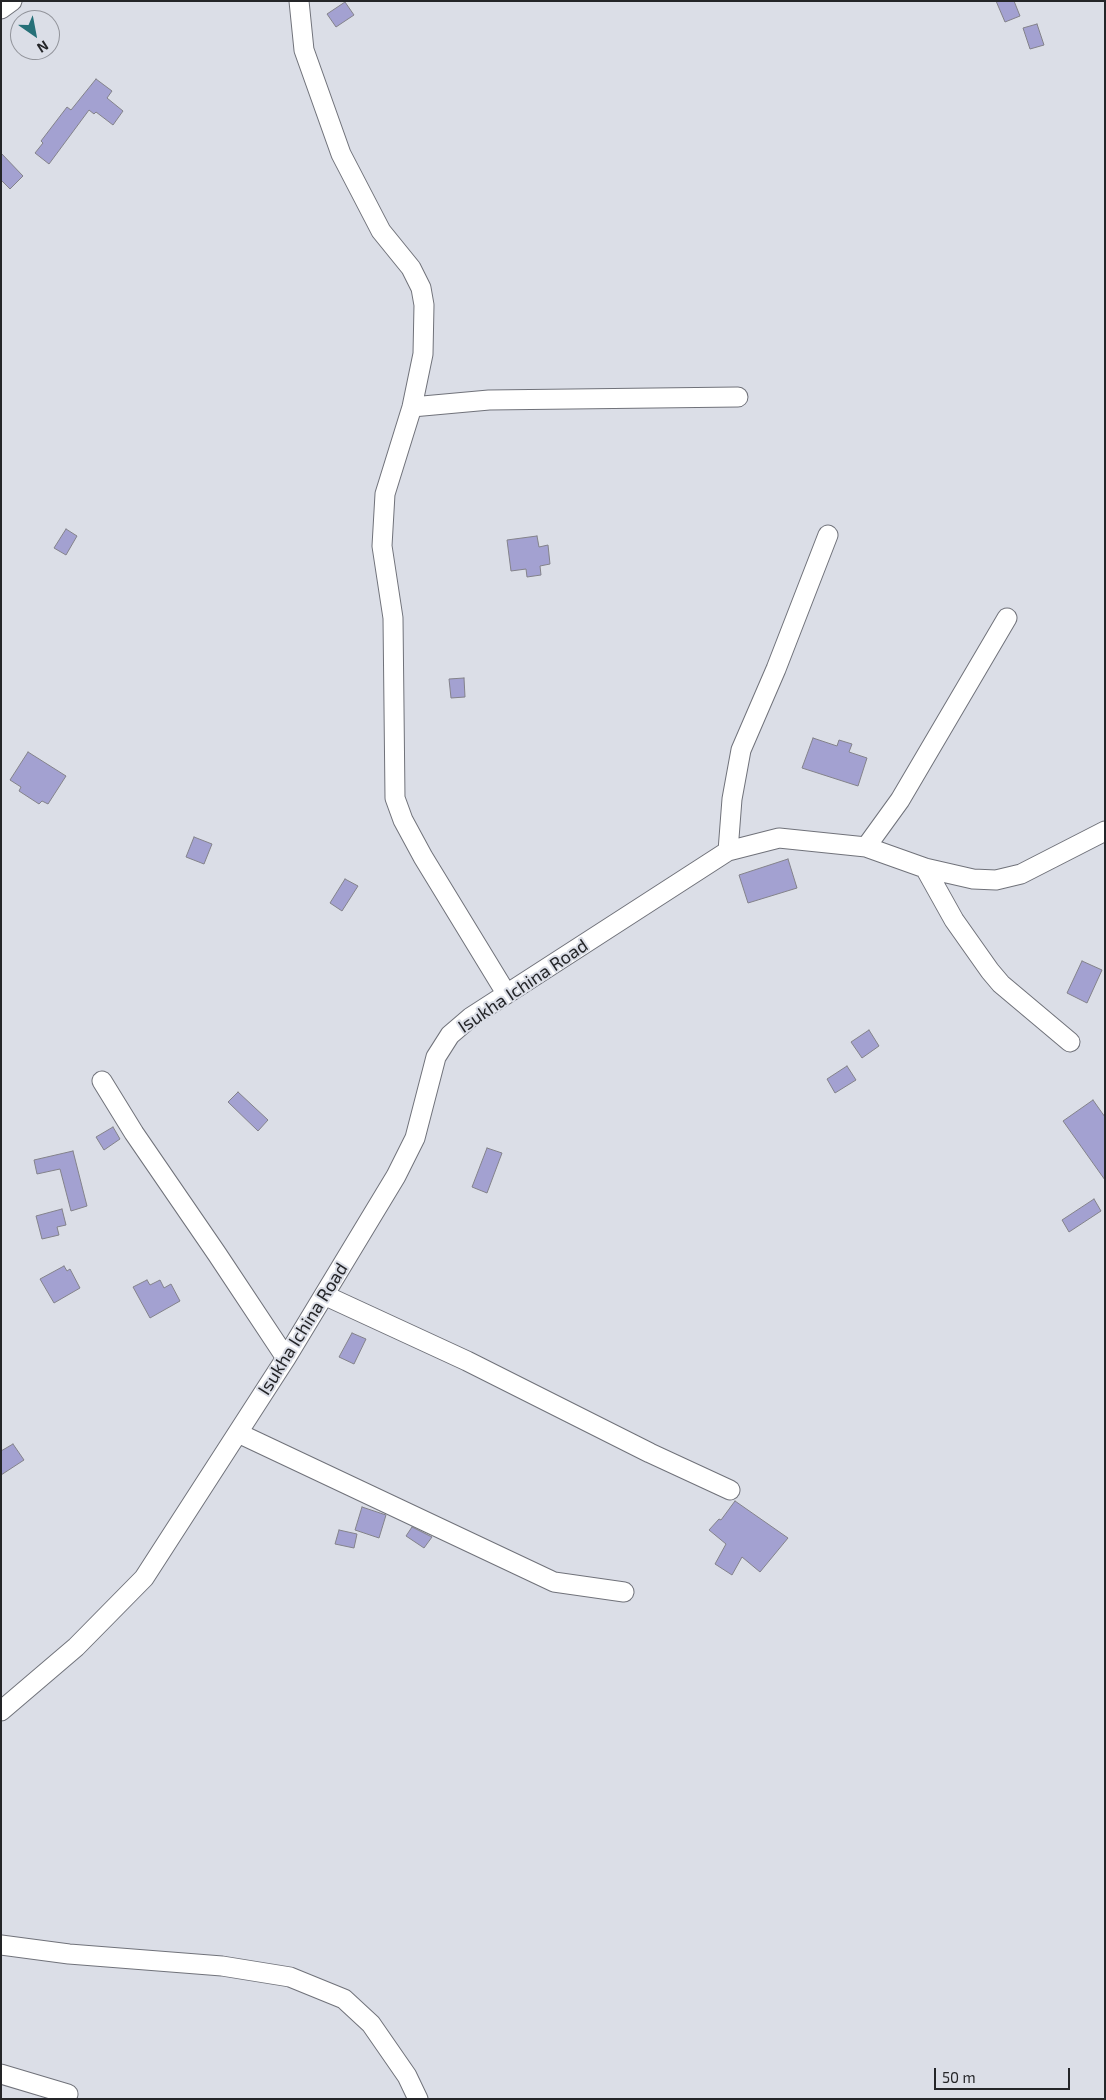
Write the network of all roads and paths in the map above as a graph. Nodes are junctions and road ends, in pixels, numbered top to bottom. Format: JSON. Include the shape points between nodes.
{"nodes":[{"id":1,"x":12,"y":1,"type":"edge"},
{"id":2,"x":299,"y":1,"type":"edge"},
{"id":3,"x":1,"y":9,"type":"edge"},
{"id":4,"x":738,"y":397,"type":"dead end"},
{"id":5,"x":412,"y":407,"type":"junction"},
{"id":6,"x":828,"y":535,"type":"dead end"},
{"id":7,"x":1007,"y":618,"type":"dead end"},
{"id":8,"x":1105,"y":831,"type":"edge"},
{"id":9,"x":866,"y":847,"type":"junction"},
{"id":10,"x":728,"y":851,"type":"junction"},
{"id":11,"x":925,"y":868,"type":"junction"},
{"id":12,"x":506,"y":994,"type":"junction"},
{"id":13,"x":1070,"y":1042,"type":"dead end"},
{"id":14,"x":102,"y":1081,"type":"dead end"},
{"id":15,"x":324,"y":1295,"type":"junction"},
{"id":16,"x":286,"y":1358,"type":"junction"},
{"id":17,"x":238,"y":1433,"type":"junction"},
{"id":18,"x":730,"y":1490,"type":"dead end"},
{"id":19,"x":624,"y":1592,"type":"dead end"},
{"id":20,"x":1,"y":1711,"type":"edge"},
{"id":21,"x":1,"y":1945,"type":"edge"},
{"id":22,"x":1,"y":2074,"type":"edge"},
{"id":23,"x":68,"y":2094,"type":"dead end"},
{"id":24,"x":418,"y":2099,"type":"edge"}],
"edges":[{"from":1,"to":3,"type":"street"},
{"from":2,"to":5,"type":"street","via":[[304,50],[342,154],[381,231],[411,268],[421,288],[423,354]]},
{"from":4,"to":5,"type":"street","via":[[489,400]]},
{"from":5,"to":12,"type":"street","via":[[385,494],[382,546],[393,618],[395,798],[423,857]]},
{"from":6,"to":10,"type":"street","via":[[741,750],[732,799]]},
{"from":7,"to":9,"type":"street","via":[[900,800]]},
{"from":8,"to":11,"type":"street","name":"Isukha Ichina Road","via":[[1021,874],[996,880]]},
{"from":9,"to":10,"type":"street","name":"Isukha Ichina Road","via":[[779,838]]},
{"from":9,"to":11,"type":"street","name":"Isukha Ichina Road"},
{"from":10,"to":12,"type":"street","name":"Isukha Ichina Road"},
{"from":11,"to":13,"type":"street","via":[[954,920],[990,971]]},
{"from":12,"to":15,"type":"street","name":"Isukha Ichina Road","via":[[450,1035],[436,1057],[415,1138],[396,1176]]},
{"from":14,"to":16,"type":"street"},
{"from":15,"to":16,"type":"street","name":"Isukha Ichina Road"},
{"from":15,"to":18,"type":"street"},
{"from":16,"to":17,"type":"street","name":"Isukha Ichina Road"},
{"from":17,"to":19,"type":"street","via":[[554,1582]]},
{"from":17,"to":20,"type":"street","name":"Isukha Ichina Road","via":[[144,1578],[76,1647]]},
{"from":21,"to":24,"type":"street","via":[[69,1954],[222,1966],[290,1977],[344,2000],[371,2024],[407,2076]]},
{"from":22,"to":23,"type":"street"}]}
